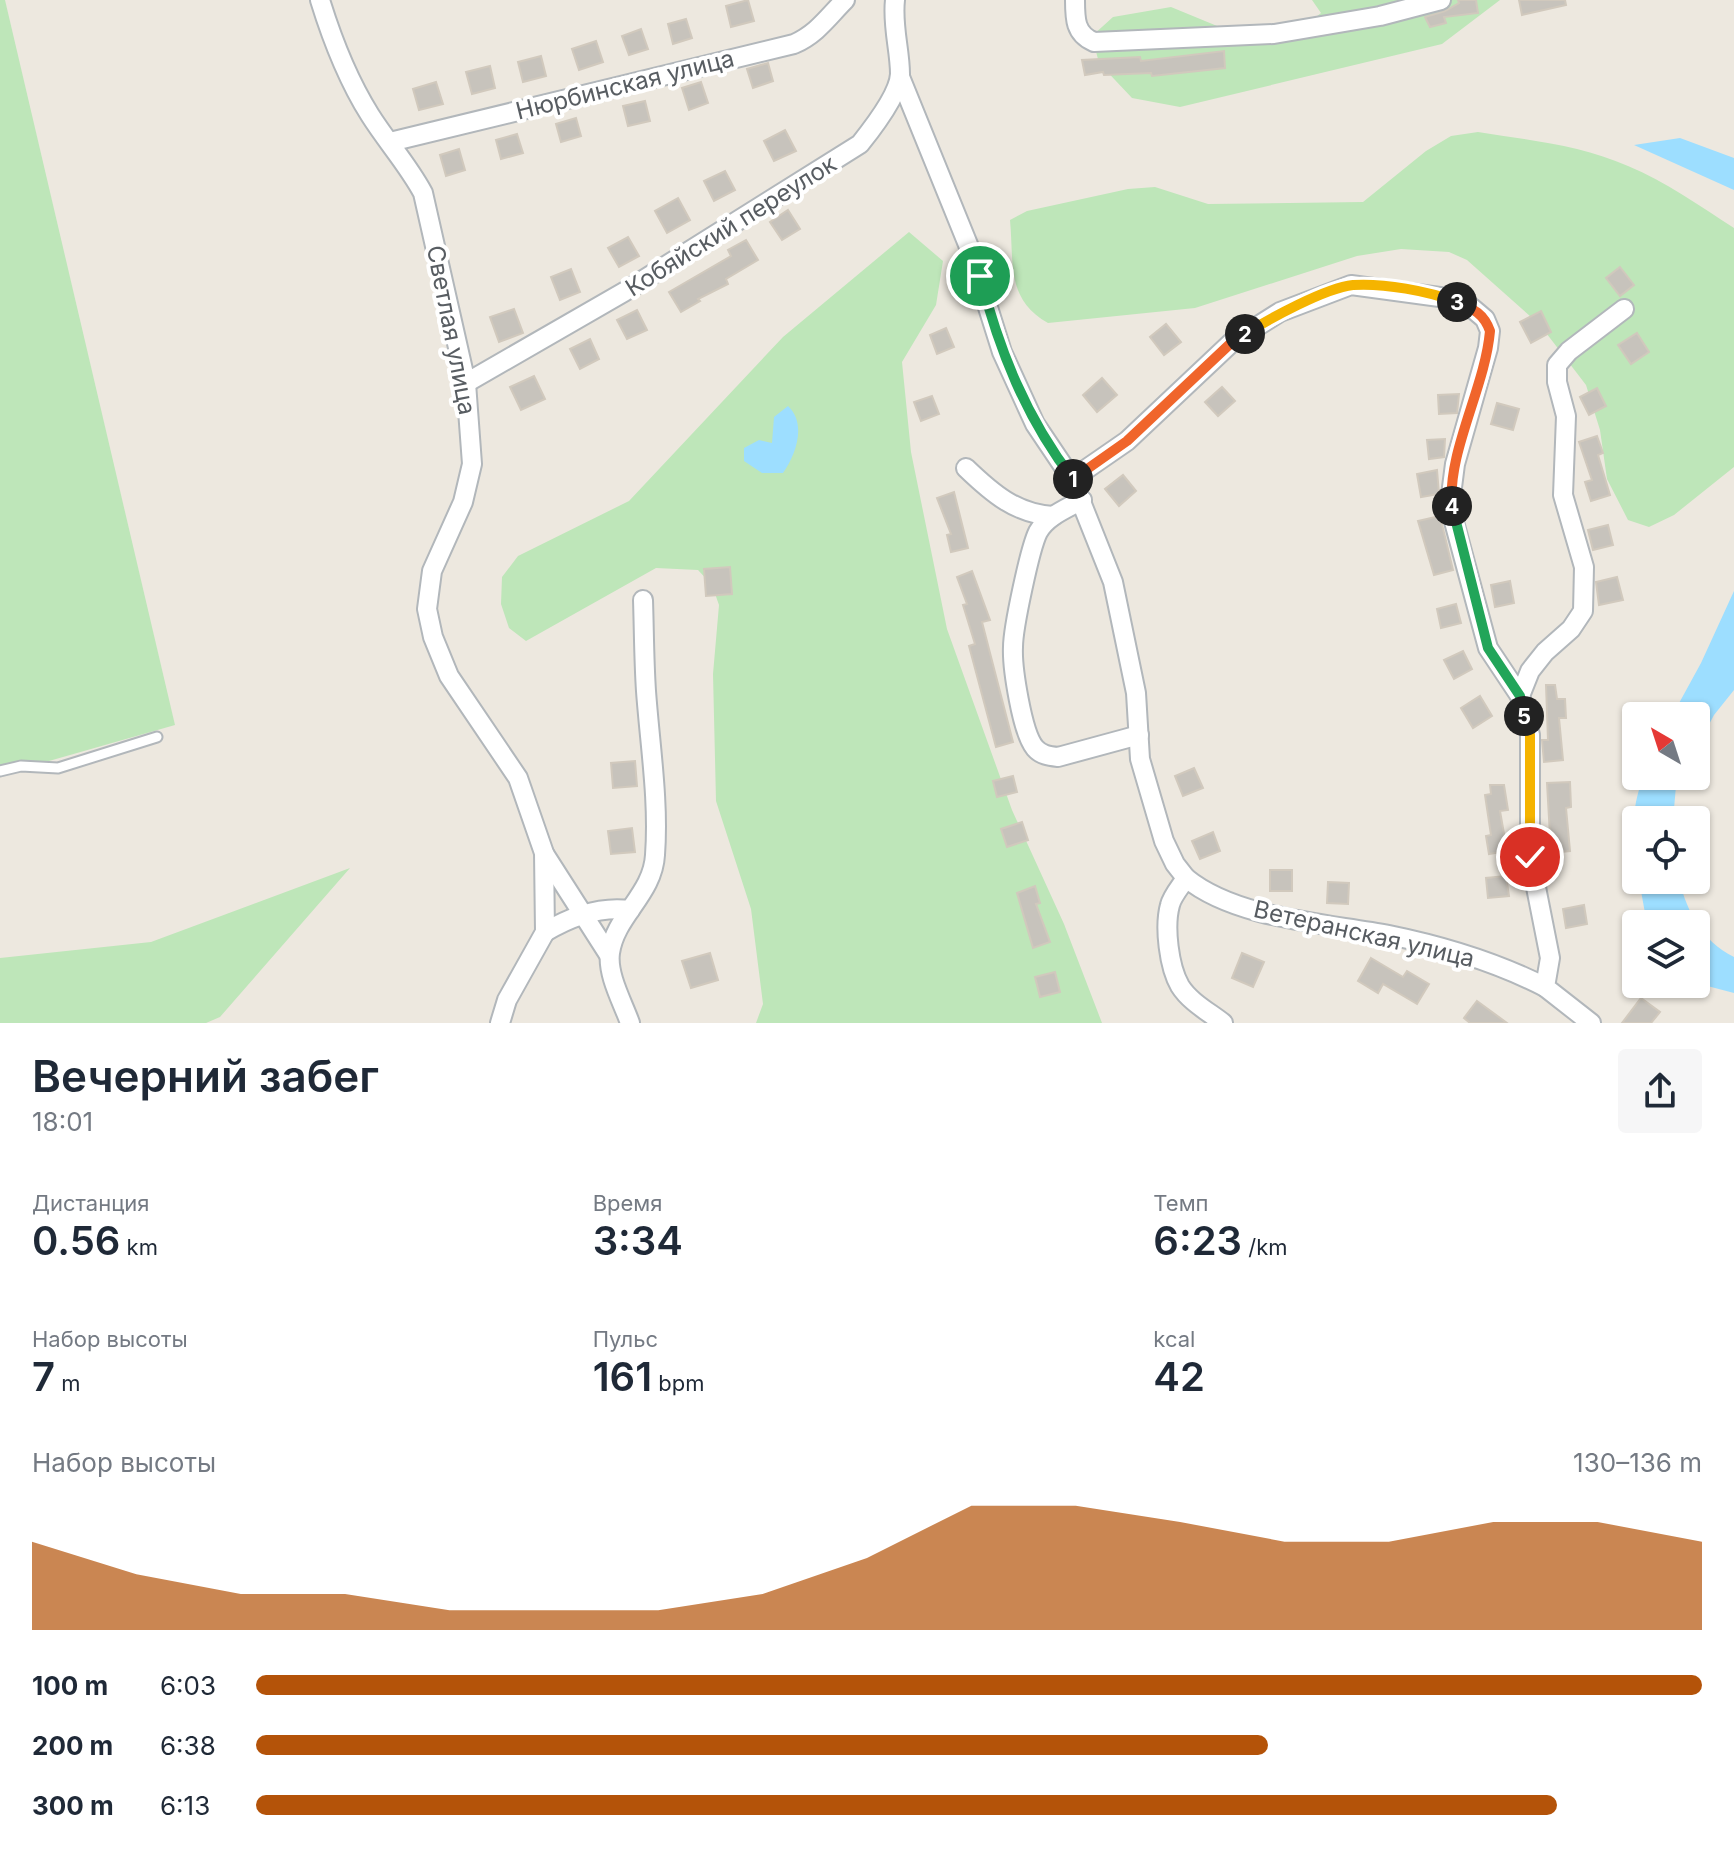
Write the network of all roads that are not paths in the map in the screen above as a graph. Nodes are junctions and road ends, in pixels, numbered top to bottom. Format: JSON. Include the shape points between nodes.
{"nodes":[{"id":1,"x":320,"y":0,"type":"edge"},
{"id":2,"x":845,"y":0,"type":"edge"},
{"id":3,"x":895,"y":0,"type":"edge"},
{"id":4,"x":1075,"y":0,"type":"edge"},
{"id":5,"x":1441,"y":0,"type":"edge"},
{"id":6,"x":900,"y":77,"type":"junction"},
{"id":7,"x":390,"y":142,"type":"junction"},
{"id":8,"x":1624,"y":309,"type":"dead end"},
{"id":9,"x":466,"y":383,"type":"junction"},
{"id":10,"x":966,"y":468,"type":"dead end"},
{"id":11,"x":1072,"y":479,"type":"junction"},
{"id":12,"x":1082,"y":500,"type":"junction"},
{"id":13,"x":1053,"y":516,"type":"junction"},
{"id":14,"x":643,"y":600,"type":"dead end"},
{"id":15,"x":1520,"y":696,"type":"junction"},
{"id":16,"x":1139,"y":735,"type":"junction"},
{"id":17,"x":157,"y":737,"type":"dead end"},
{"id":18,"x":0,"y":771,"type":"edge"},
{"id":19,"x":544,"y":853,"type":"junction"},
{"id":20,"x":1186,"y":878,"type":"junction"},
{"id":21,"x":630,"y":910,"type":"junction"},
{"id":22,"x":582,"y":915,"type":"junction"},
{"id":23,"x":545,"y":932,"type":"junction"},
{"id":24,"x":609,"y":955,"type":"junction"},
{"id":25,"x":1545,"y":987,"type":"junction"},
{"id":26,"x":500,"y":1023,"type":"edge"},
{"id":27,"x":630,"y":1023,"type":"edge"},
{"id":28,"x":1223,"y":1023,"type":"edge"},
{"id":29,"x":1591,"y":1023,"type":"edge"}],
"edges":[{"from":1,"to":7,"type":"street","name":"Светлая улица","via":[[346,70]]},
{"from":2,"to":7,"type":"street","name":"Нюрбинская улица","via":[[823,26],[794,44]]},
{"from":3,"to":6,"type":"street"},
{"from":4,"to":5,"type":"street","via":[[1077,26],[1094,42],[1274,34]]},
{"from":6,"to":9,"type":"street","name":"Кобяйский переулок","via":[[877,123],[842,157]]},
{"from":6,"to":11,"type":"street","via":[[969,247],[1002,352],[1035,424]]},
{"from":7,"to":9,"type":"street","name":"Светлая улица","via":[[423,193]]},
{"from":8,"to":15,"type":"street","via":[[1557,365],[1566,416],[1563,495],[1584,567],[1583,611],[1530,671]]},
{"from":9,"to":19,"type":"street","name":"Светлая улица","via":[[472,464],[463,502],[432,571],[427,609],[449,676],[518,778]]},
{"from":10,"to":13,"type":"street","via":[[1009,504]]},
{"from":11,"to":12,"type":"street"},
{"from":11,"to":15,"type":"street","via":[[1127,441],[1231,343],[1280,312],[1351,285],[1447,298],[1472,308],[1490,331],[1455,464],[1453,518],[1488,648]]},
{"from":12,"to":13,"type":"street"},
{"from":12,"to":16,"type":"street","via":[[1113,582],[1136,693]]},
{"from":13,"to":16,"type":"street","via":[[1036,535],[1012,644],[1029,738],[1036,750],[1058,757]]},
{"from":14,"to":21,"type":"street","via":[[655,857],[645,889]]},
{"from":15,"to":25,"type":"street","via":[[1530,735],[1530,857],[1550,958]]},
{"from":16,"to":20,"type":"street","via":[[1140,759],[1164,841]]},
{"from":17,"to":18,"type":"lane","via":[[58,768]]},
{"from":19,"to":22,"type":"street"},
{"from":19,"to":23,"type":"street","name":"Светлая улица"},
{"from":20,"to":25,"type":"street","name":"Ветеранская улица","via":[[1222,901],[1460,953]]},
{"from":20,"to":28,"type":"street","via":[[1170,903],[1172,959],[1180,985]]},
{"from":21,"to":22,"type":"street"},
{"from":21,"to":24,"type":"street"},
{"from":22,"to":23,"type":"street"},
{"from":22,"to":24,"type":"street"},
{"from":23,"to":26,"type":"street","name":"Светлая улица"},
{"from":24,"to":27,"type":"street"},
{"from":25,"to":29,"type":"street","name":"Ветеранская улица"}]}
